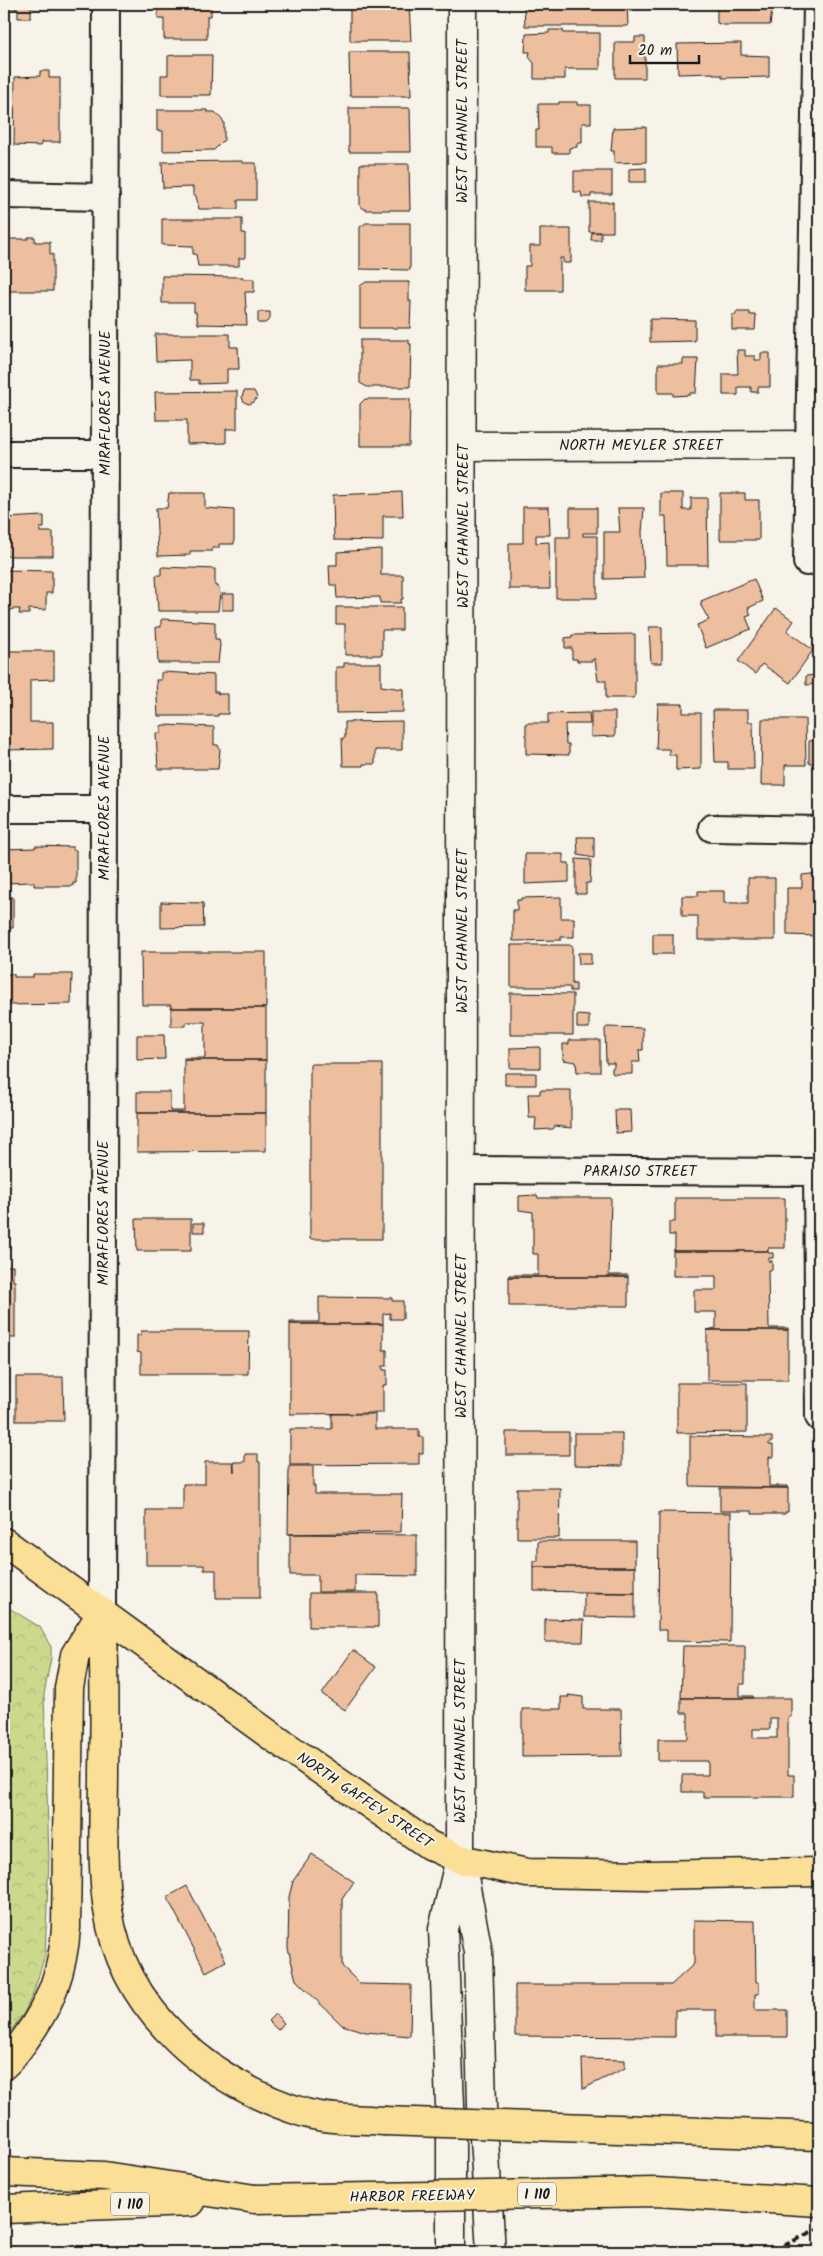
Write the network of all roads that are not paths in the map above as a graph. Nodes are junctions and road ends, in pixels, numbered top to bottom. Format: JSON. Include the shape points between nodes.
{"nodes":[{"id":1,"x":106,"y":4,"type":"edge"},
{"id":2,"x":462,"y":4,"type":"edge"},
{"id":3,"x":817,"y":4,"type":"edge"},
{"id":4,"x":4,"y":195,"type":"edge"},
{"id":5,"x":106,"y":197,"type":"junction"},
{"id":6,"x":814,"y":445,"type":"edge"},
{"id":7,"x":463,"y":446,"type":"junction"},
{"id":8,"x":4,"y":454,"type":"edge"},
{"id":9,"x":105,"y":454,"type":"junction"},
{"id":10,"x":807,"y":562,"type":"dead end"},
{"id":11,"x":4,"y":809,"type":"edge"},
{"id":12,"x":104,"y":809,"type":"junction"},
{"id":13,"x":712,"y":828,"type":"dead end"},
{"id":14,"x":819,"y":830,"type":"edge"},
{"id":15,"x":461,"y":1170,"type":"junction"},
{"id":16,"x":818,"y":1172,"type":"edge"},
{"id":17,"x":819,"y":1417,"type":"edge"},
{"id":18,"x":4,"y":1542,"type":"edge"},
{"id":19,"x":102,"y":1612,"type":"junction"},
{"id":20,"x":460,"y":1859,"type":"junction"},
{"id":21,"x":819,"y":1872,"type":"edge"},
{"id":22,"x":4,"y":2065,"type":"edge"},
{"id":23,"x":819,"y":2136,"type":"edge"},
{"id":24,"x":4,"y":2172,"type":"edge"},
{"id":25,"x":255,"y":2199,"type":"junction"},
{"id":26,"x":819,"y":2202,"type":"edge"},
{"id":27,"x":4,"y":2209,"type":"edge"},
{"id":28,"x":451,"y":2252,"type":"edge"},
{"id":29,"x":491,"y":2252,"type":"edge"}],
"edges":[{"from":1,"to":5,"type":"street","name":"MIRAFLORES AVENUE"},
{"from":2,"to":7,"type":"street","name":"WEST CHANNEL STREET"},
{"from":3,"to":6,"type":"street"},
{"from":4,"to":5,"type":"street"},
{"from":5,"to":9,"type":"street","name":"MIRAFLORES AVENUE"},
{"from":6,"to":7,"type":"street","name":"NORTH MEYLER STREET"},
{"from":6,"to":10,"type":"street"},
{"from":7,"to":15,"type":"street","name":"WEST CHANNEL STREET"},
{"from":8,"to":9,"type":"street"},
{"from":9,"to":12,"type":"street","name":"MIRAFLORES AVENUE"},
{"from":11,"to":12,"type":"street"},
{"from":12,"to":19,"type":"street","name":"MIRAFLORES AVENUE"},
{"from":13,"to":14,"type":"street"},
{"from":15,"to":16,"type":"street","name":"PARAISO STREET"},
{"from":15,"to":20,"type":"street","name":"WEST CHANNEL STREET"},
{"from":16,"to":17,"type":"street"},
{"from":18,"to":19,"type":"main road","name":"NORTH GAFFEY STREET"},
{"from":19,"to":20,"type":"main road","name":"NORTH GAFFEY STREET","via":[[307,1762],[430,1845]]},
{"from":19,"to":22,"type":"main road","via":[[75,1655],[69,1688],[66,1928],[61,1967],[49,2003]]},
{"from":19,"to":23,"type":"main road","bridge":true,"via":[[106,1687],[103,1867],[108,1912],[115,1940],[134,1984],[154,2014],[198,2058],[228,2079],[266,2098],[307,2113],[346,2119]]},
{"from":20,"to":21,"type":"main road","name":"NORTH GAFFEY STREET","via":[[527,1873]]},
{"from":20,"to":28,"type":"street","name":"WEST CHANNEL STREET","via":[[443,1929]]},
{"from":20,"to":29,"type":"street","name":"WEST CHANNEL STREET","via":[[478,1952],[482,2106]]},
{"from":24,"to":25,"type":"main road","via":[[104,2176]]},
{"from":25,"to":26,"type":"main road","name":"HARBOR FREEWAY","number":"I 110","bridge":true,"via":[[656,2192]]},
{"from":25,"to":27,"type":"main road","name":"HARBOR FREEWAY","number":"I 110"}]}
